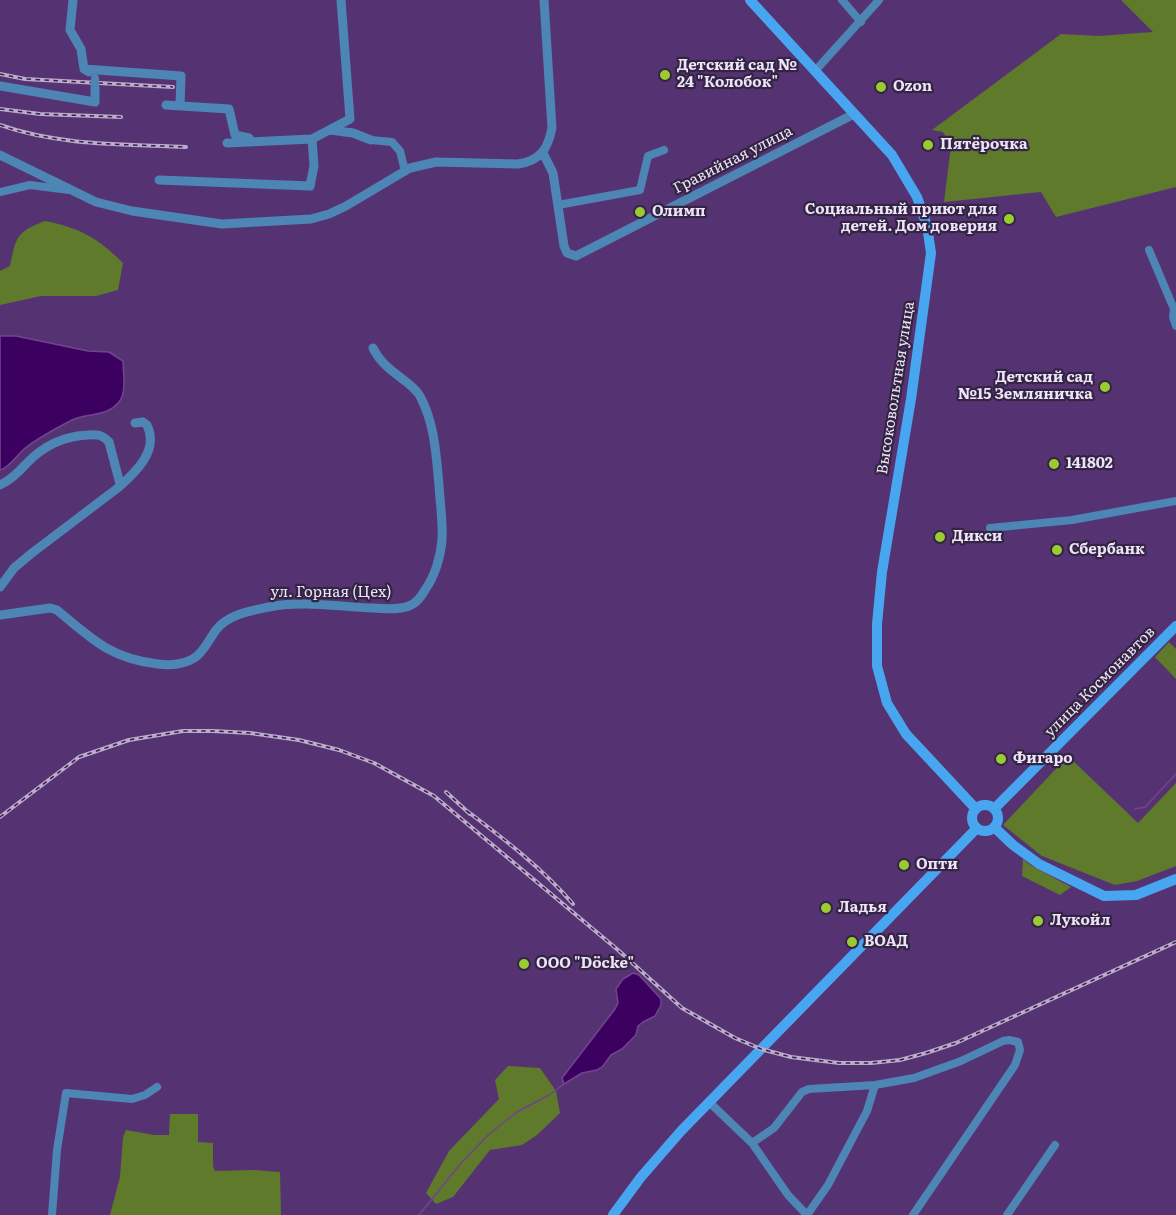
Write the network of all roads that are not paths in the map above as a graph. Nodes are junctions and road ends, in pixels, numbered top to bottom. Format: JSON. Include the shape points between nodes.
{"nodes":[{"id":1,"x":73,"y":0,"type":"edge"},
{"id":2,"x":341,"y":0,"type":"edge"},
{"id":3,"x":544,"y":0,"type":"edge"},
{"id":4,"x":750,"y":0,"type":"edge"},
{"id":5,"x":842,"y":0,"type":"edge"},
{"id":6,"x":879,"y":0,"type":"edge"},
{"id":7,"x":861,"y":22,"type":"junction"},
{"id":8,"x":84,"y":69,"type":"junction"},
{"id":9,"x":815,"y":71,"type":"junction"},
{"id":10,"x":0,"y":86,"type":"edge"},
{"id":11,"x":166,"y":105,"type":"dead end"},
{"id":12,"x":180,"y":106,"type":"junction"},
{"id":13,"x":854,"y":114,"type":"junction"},
{"id":14,"x":329,"y":129,"type":"junction"},
{"id":15,"x":312,"y":139,"type":"junction"},
{"id":16,"x":371,"y":140,"type":"joint"},
{"id":17,"x":269,"y":141,"type":"junction"},
{"id":18,"x":227,"y":143,"type":"dead end"},
{"id":19,"x":664,"y":150,"type":"dead end"},
{"id":20,"x":543,"y":153,"type":"junction"},
{"id":21,"x":0,"y":155,"type":"edge"},
{"id":22,"x":405,"y":171,"type":"junction"},
{"id":23,"x":159,"y":180,"type":"dead end"},
{"id":24,"x":69,"y":190,"type":"junction"},
{"id":25,"x":0,"y":192,"type":"edge"},
{"id":26,"x":558,"y":205,"type":"junction"},
{"id":27,"x":1149,"y":250,"type":"dead end"},
{"id":28,"x":1174,"y":317,"type":"edge"},
{"id":29,"x":1176,"y":326,"type":"edge"},
{"id":30,"x":373,"y":348,"type":"dead end"},
{"id":31,"x":135,"y":423,"type":"dead end"},
{"id":32,"x":0,"y":485,"type":"edge"},
{"id":33,"x":119,"y":487,"type":"junction"},
{"id":34,"x":1176,"y":501,"type":"edge"},
{"id":35,"x":990,"y":528,"type":"dead end"},
{"id":36,"x":0,"y":587,"type":"edge"},
{"id":37,"x":0,"y":615,"type":"edge"},
{"id":38,"x":1176,"y":626,"type":"edge"},
{"id":39,"x":976,"y":809,"type":"junction"},
{"id":40,"x":994,"y":809,"type":"junction"},
{"id":41,"x":994,"y":827,"type":"junction"},
{"id":42,"x":977,"y":828,"type":"junction"},
{"id":43,"x":1176,"y":879,"type":"edge"},
{"id":44,"x":875,"y":1085,"type":"junction"},
{"id":45,"x":158,"y":1087,"type":"dead end"},
{"id":46,"x":709,"y":1101,"type":"junction"},
{"id":47,"x":752,"y":1143,"type":"junction"},
{"id":48,"x":1054,"y":1145,"type":"dead end"},
{"id":49,"x":52,"y":1215,"type":"edge"},
{"id":50,"x":613,"y":1215,"type":"edge"},
{"id":51,"x":807,"y":1215,"type":"edge"},
{"id":52,"x":913,"y":1215,"type":"edge"},
{"id":53,"x":1007,"y":1215,"type":"edge"}],
"edges":[{"from":1,"to":8,"type":"street","via":[[70,30],[81,49]]},
{"from":2,"to":14,"type":"street","via":[[350,119]]},
{"from":3,"to":20,"type":"street","via":[[553,114],[550,139]]},
{"from":4,"to":9,"type":"main road","name":"Высоковольтная улица"},
{"from":5,"to":7,"type":"street"},
{"from":6,"to":7,"type":"street"},
{"from":7,"to":9,"type":"street"},
{"from":8,"to":10,"type":"street","via":[[95,75],[95,102]]},
{"from":8,"to":12,"type":"street","via":[[181,76]]},
{"from":9,"to":13,"type":"main road","name":"Высоковольтная улица"},
{"from":11,"to":12,"type":"street"},
{"from":12,"to":17,"type":"street","via":[[229,109],[235,135]]},
{"from":13,"to":26,"type":"street","name":"Гравийная улица","via":[[581,254],[567,253]]},
{"from":13,"to":39,"type":"main road","name":"Высоковольтная улица","via":[[891,155],[917,197],[931,253],[882,572],[877,666],[887,703],[906,734]]},
{"from":14,"to":15,"type":"street"},
{"from":14,"to":16,"type":"street"},
{"from":15,"to":17,"type":"street"},
{"from":15,"to":23,"type":"street","via":[[314,166],[310,186]]},
{"from":16,"to":22,"type":"street","via":[[392,142],[400,151]]},
{"from":17,"to":18,"type":"street"},
{"from":19,"to":26,"type":"street","via":[[648,156],[640,190]]},
{"from":20,"to":22,"type":"street","via":[[528,163],[435,162]]},
{"from":20,"to":26,"type":"street","via":[[553,173]]},
{"from":21,"to":24,"type":"street"},
{"from":22,"to":24,"type":"street","via":[[329,214],[266,223],[222,224],[132,211]]},
{"from":24,"to":25,"type":"street","via":[[30,185]]},
{"from":27,"to":28,"type":"street"},
{"from":28,"to":29,"type":"street"},
{"from":30,"to":37,"type":"street","name":"ул. Горная (Цех)","via":[[378,360],[418,393],[436,450],[442,540],[431,582],[410,606],[387,609],[278,605],[248,612],[229,618],[188,662],[169,665],[121,657],[57,610]]},
{"from":31,"to":33,"type":"street","via":[[147,425],[150,448],[137,471]]},
{"from":32,"to":33,"type":"street","via":[[18,474],[48,445],[69,436],[97,434],[109,442]]},
{"from":33,"to":36,"type":"street","via":[[14,568]]},
{"from":34,"to":35,"type":"street","via":[[1072,520]]},
{"from":38,"to":40,"type":"main road","name":"улица Космонавтов"},
{"from":39,"to":40,"type":"main road"},
{"from":39,"to":42,"type":"main road","via":[[972,820]]},
{"from":40,"to":41,"type":"main road","via":[[998,820]]},
{"from":41,"to":42,"type":"main road","via":[[987,831]]},
{"from":41,"to":43,"type":"main road","via":[[1039,864],[1104,896],[1136,895]]},
{"from":42,"to":46,"type":"main road"},
{"from":44,"to":47,"type":"street","via":[[802,1092],[774,1128]]},
{"from":44,"to":51,"type":"street","via":[[862,1122]]},
{"from":44,"to":52,"type":"street","via":[[914,1078],[1003,1041],[1014,1040],[1020,1046],[1015,1065]]},
{"from":45,"to":49,"type":"street","via":[[132,1099],[66,1093]]},
{"from":46,"to":47,"type":"street"},
{"from":46,"to":50,"type":"main road","via":[[654,1161]]},
{"from":47,"to":51,"type":"street","via":[[791,1199]]},
{"from":48,"to":53,"type":"street"}]}
